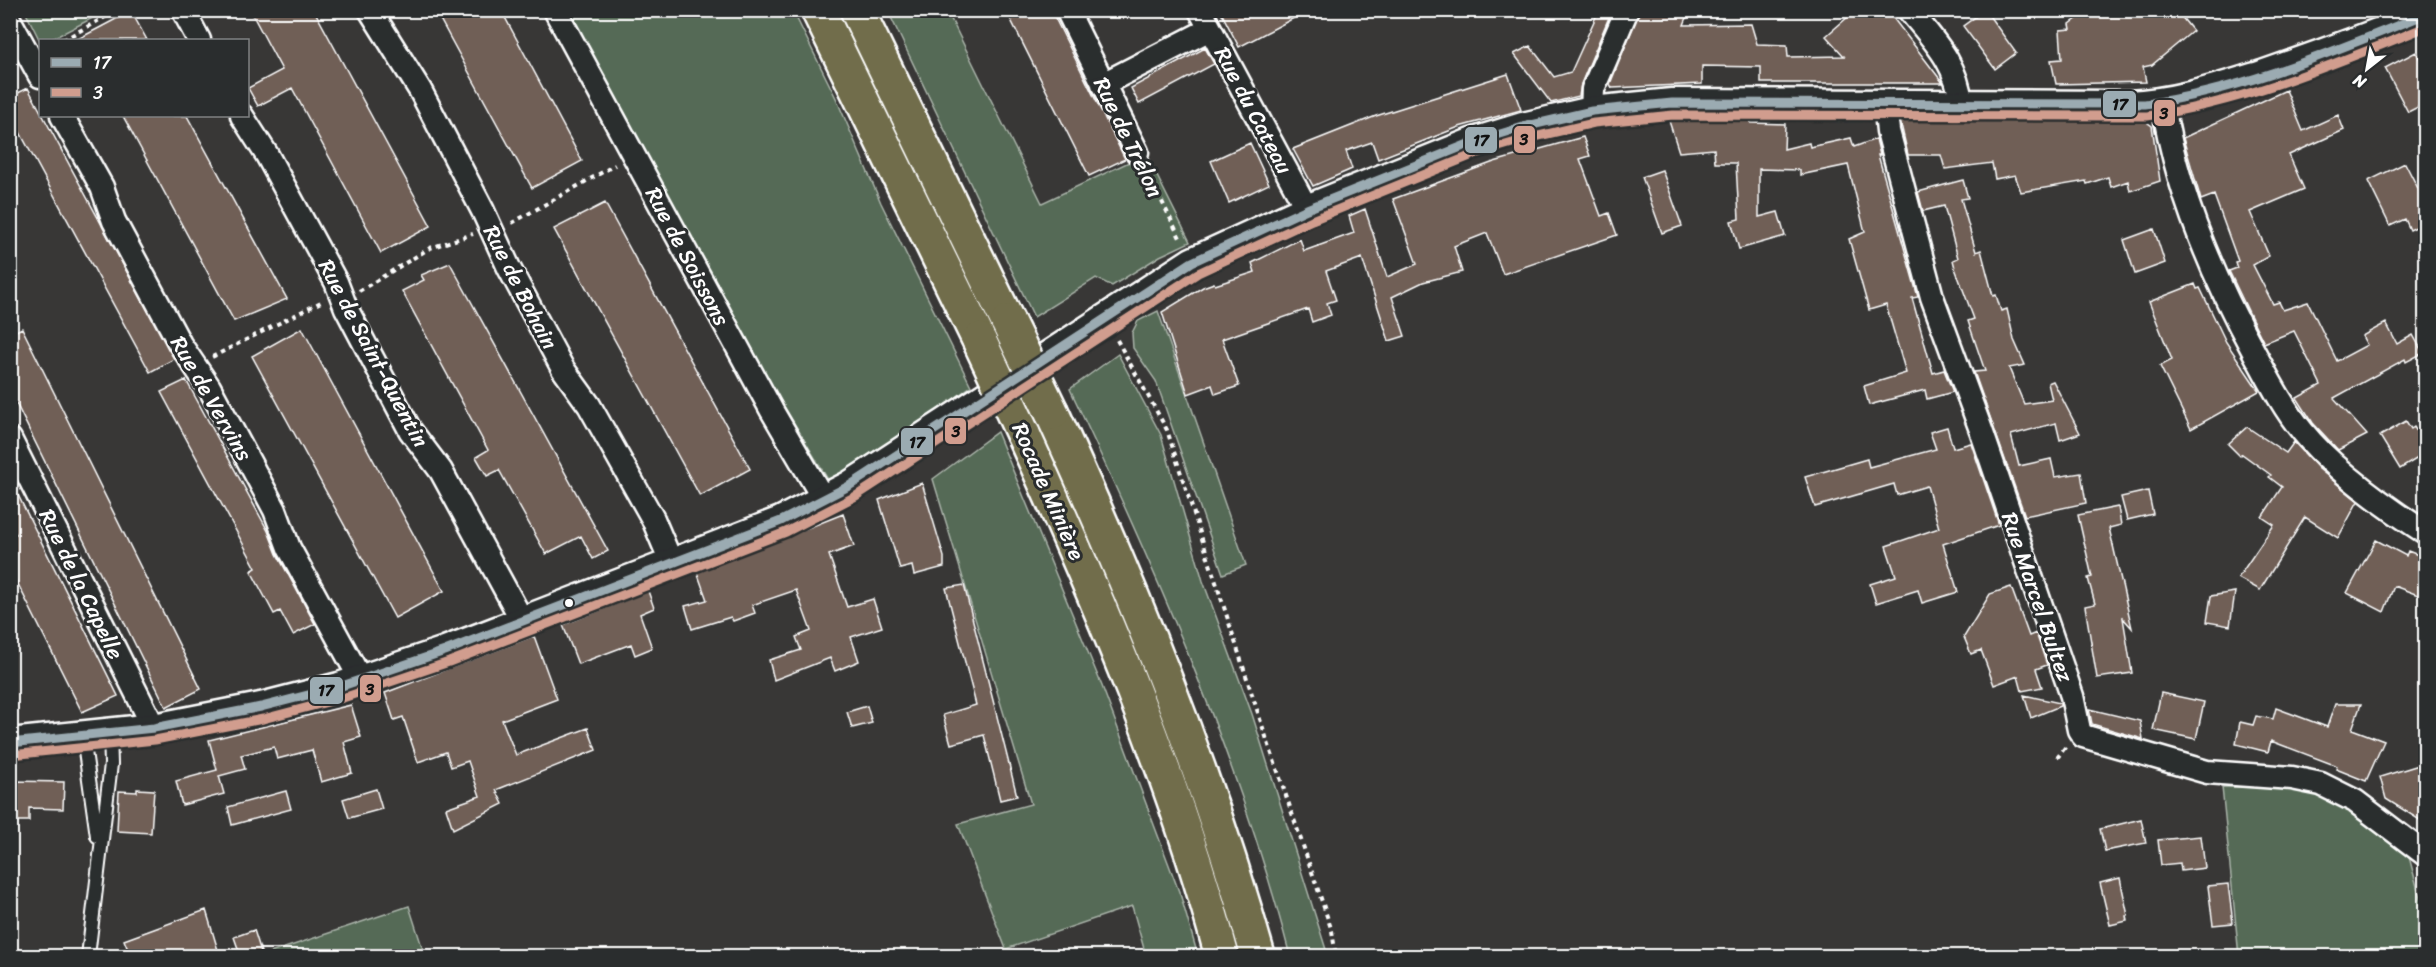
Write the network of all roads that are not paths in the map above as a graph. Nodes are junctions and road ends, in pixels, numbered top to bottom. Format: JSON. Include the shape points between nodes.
{"nodes":[{"id":1,"x":183,"y":10,"type":"edge"},
{"id":2,"x":370,"y":10,"type":"edge"},
{"id":3,"x":555,"y":10,"type":"edge"},
{"id":4,"x":818,"y":10,"type":"edge"},
{"id":5,"x":857,"y":10,"type":"edge"},
{"id":6,"x":1067,"y":10,"type":"edge"},
{"id":7,"x":1627,"y":10,"type":"edge"},
{"id":8,"x":1909,"y":10,"type":"edge"},
{"id":9,"x":2426,"y":14,"type":"edge"},
{"id":10,"x":1205,"y":20,"type":"edge"},
{"id":11,"x":10,"y":21,"type":"edge"},
{"id":12,"x":199,"y":39,"type":"edge"},
{"id":13,"x":36,"y":67,"type":"edge"},
{"id":14,"x":1103,"y":84,"type":"junction"},
{"id":15,"x":1885,"y":103,"type":"junction"},
{"id":16,"x":1961,"y":103,"type":"junction"},
{"id":17,"x":2163,"y":103,"type":"junction"},
{"id":18,"x":1592,"y":111,"type":"junction"},
{"id":19,"x":63,"y":117,"type":"edge"},
{"id":20,"x":243,"y":117,"type":"edge"},
{"id":21,"x":1137,"y":152,"type":"road end"},
{"id":22,"x":1307,"y":208,"type":"junction"},
{"id":23,"x":10,"y":439,"type":"edge"},
{"id":24,"x":824,"y":500,"type":"junction"},
{"id":25,"x":2426,"y":533,"type":"edge"},
{"id":26,"x":672,"y":564,"type":"junction"},
{"id":27,"x":523,"y":621,"type":"junction"},
{"id":28,"x":362,"y":680,"type":"junction"},
{"id":29,"x":154,"y":728,"type":"junction"},
{"id":30,"x":97,"y":736,"type":"junction"},
{"id":31,"x":10,"y":743,"type":"edge"},
{"id":32,"x":99,"y":849,"type":"junction"},
{"id":33,"x":2426,"y":855,"type":"edge"},
{"id":34,"x":88,"y":957,"type":"edge"},
{"id":35,"x":1222,"y":957,"type":"edge"},
{"id":36,"x":1258,"y":957,"type":"edge"}],
"edges":[{"from":1,"to":12,"type":"street"},
{"from":2,"to":26,"type":"street","name":"Rue de Bohain","via":[[420,90],[563,369],[589,405],[653,519]]},
{"from":3,"to":24,"type":"street","name":"Rue de Soissons"},
{"from":4,"to":35,"type":"highway","name":"Rocade Minière","bridge":true,"via":[[979,340],[1091,587],[1147,729]]},
{"from":5,"to":36,"type":"highway","name":"Rocade Minière","bridge":true,"via":[[1052,413],[1119,562],[1177,709]]},
{"from":6,"to":14,"type":"street","name":"Rue de Trélon"},
{"from":7,"to":18,"type":"street","via":[[1593,89]]},
{"from":8,"to":16,"type":"street","via":[[1951,64]]},
{"from":9,"to":17,"type":"street","via":[[2301,62]]},
{"from":10,"to":14,"type":"street"},
{"from":10,"to":22,"type":"street","name":"Rue du Cateau"},
{"from":11,"to":13,"type":"street"},
{"from":14,"to":21,"type":"street","name":"Rue de Trélon"},
{"from":15,"to":16,"type":"street"},
{"from":15,"to":18,"type":"street","via":[[1672,103]]},
{"from":15,"to":33,"type":"street","name":"Rue Marcel Bultez","via":[[1888,131],[1932,297],[1991,458],[2083,736],[2207,772],[2321,784],[2355,801]]},
{"from":16,"to":17,"type":"street"},
{"from":17,"to":25,"type":"street","via":[[2169,138],[2206,252],[2230,307],[2275,389],[2301,430],[2318,448]]},
{"from":18,"to":22,"type":"street","via":[[1480,140]]},
{"from":19,"to":28,"type":"street","name":"Rue de Vervins","via":[[102,187],[114,221],[275,510],[289,548]]},
{"from":20,"to":27,"type":"street","name":"Rue de Saint-Quentin","via":[[267,155],[410,430],[441,471]]},
{"from":22,"to":24,"type":"street","via":[[1192,262]]},
{"from":23,"to":29,"type":"street","name":"Rue de la Capelle"},
{"from":24,"to":26,"type":"street"},
{"from":26,"to":27,"type":"street"},
{"from":27,"to":28,"type":"street"},
{"from":28,"to":29,"type":"street","via":[[261,707]]},
{"from":29,"to":30,"type":"street"},
{"from":30,"to":31,"type":"street"},
{"from":30,"to":32,"type":"lane"},
{"from":30,"to":32,"type":"lane","via":[[111,764]]},
{"from":32,"to":34,"type":"lane"}]}
